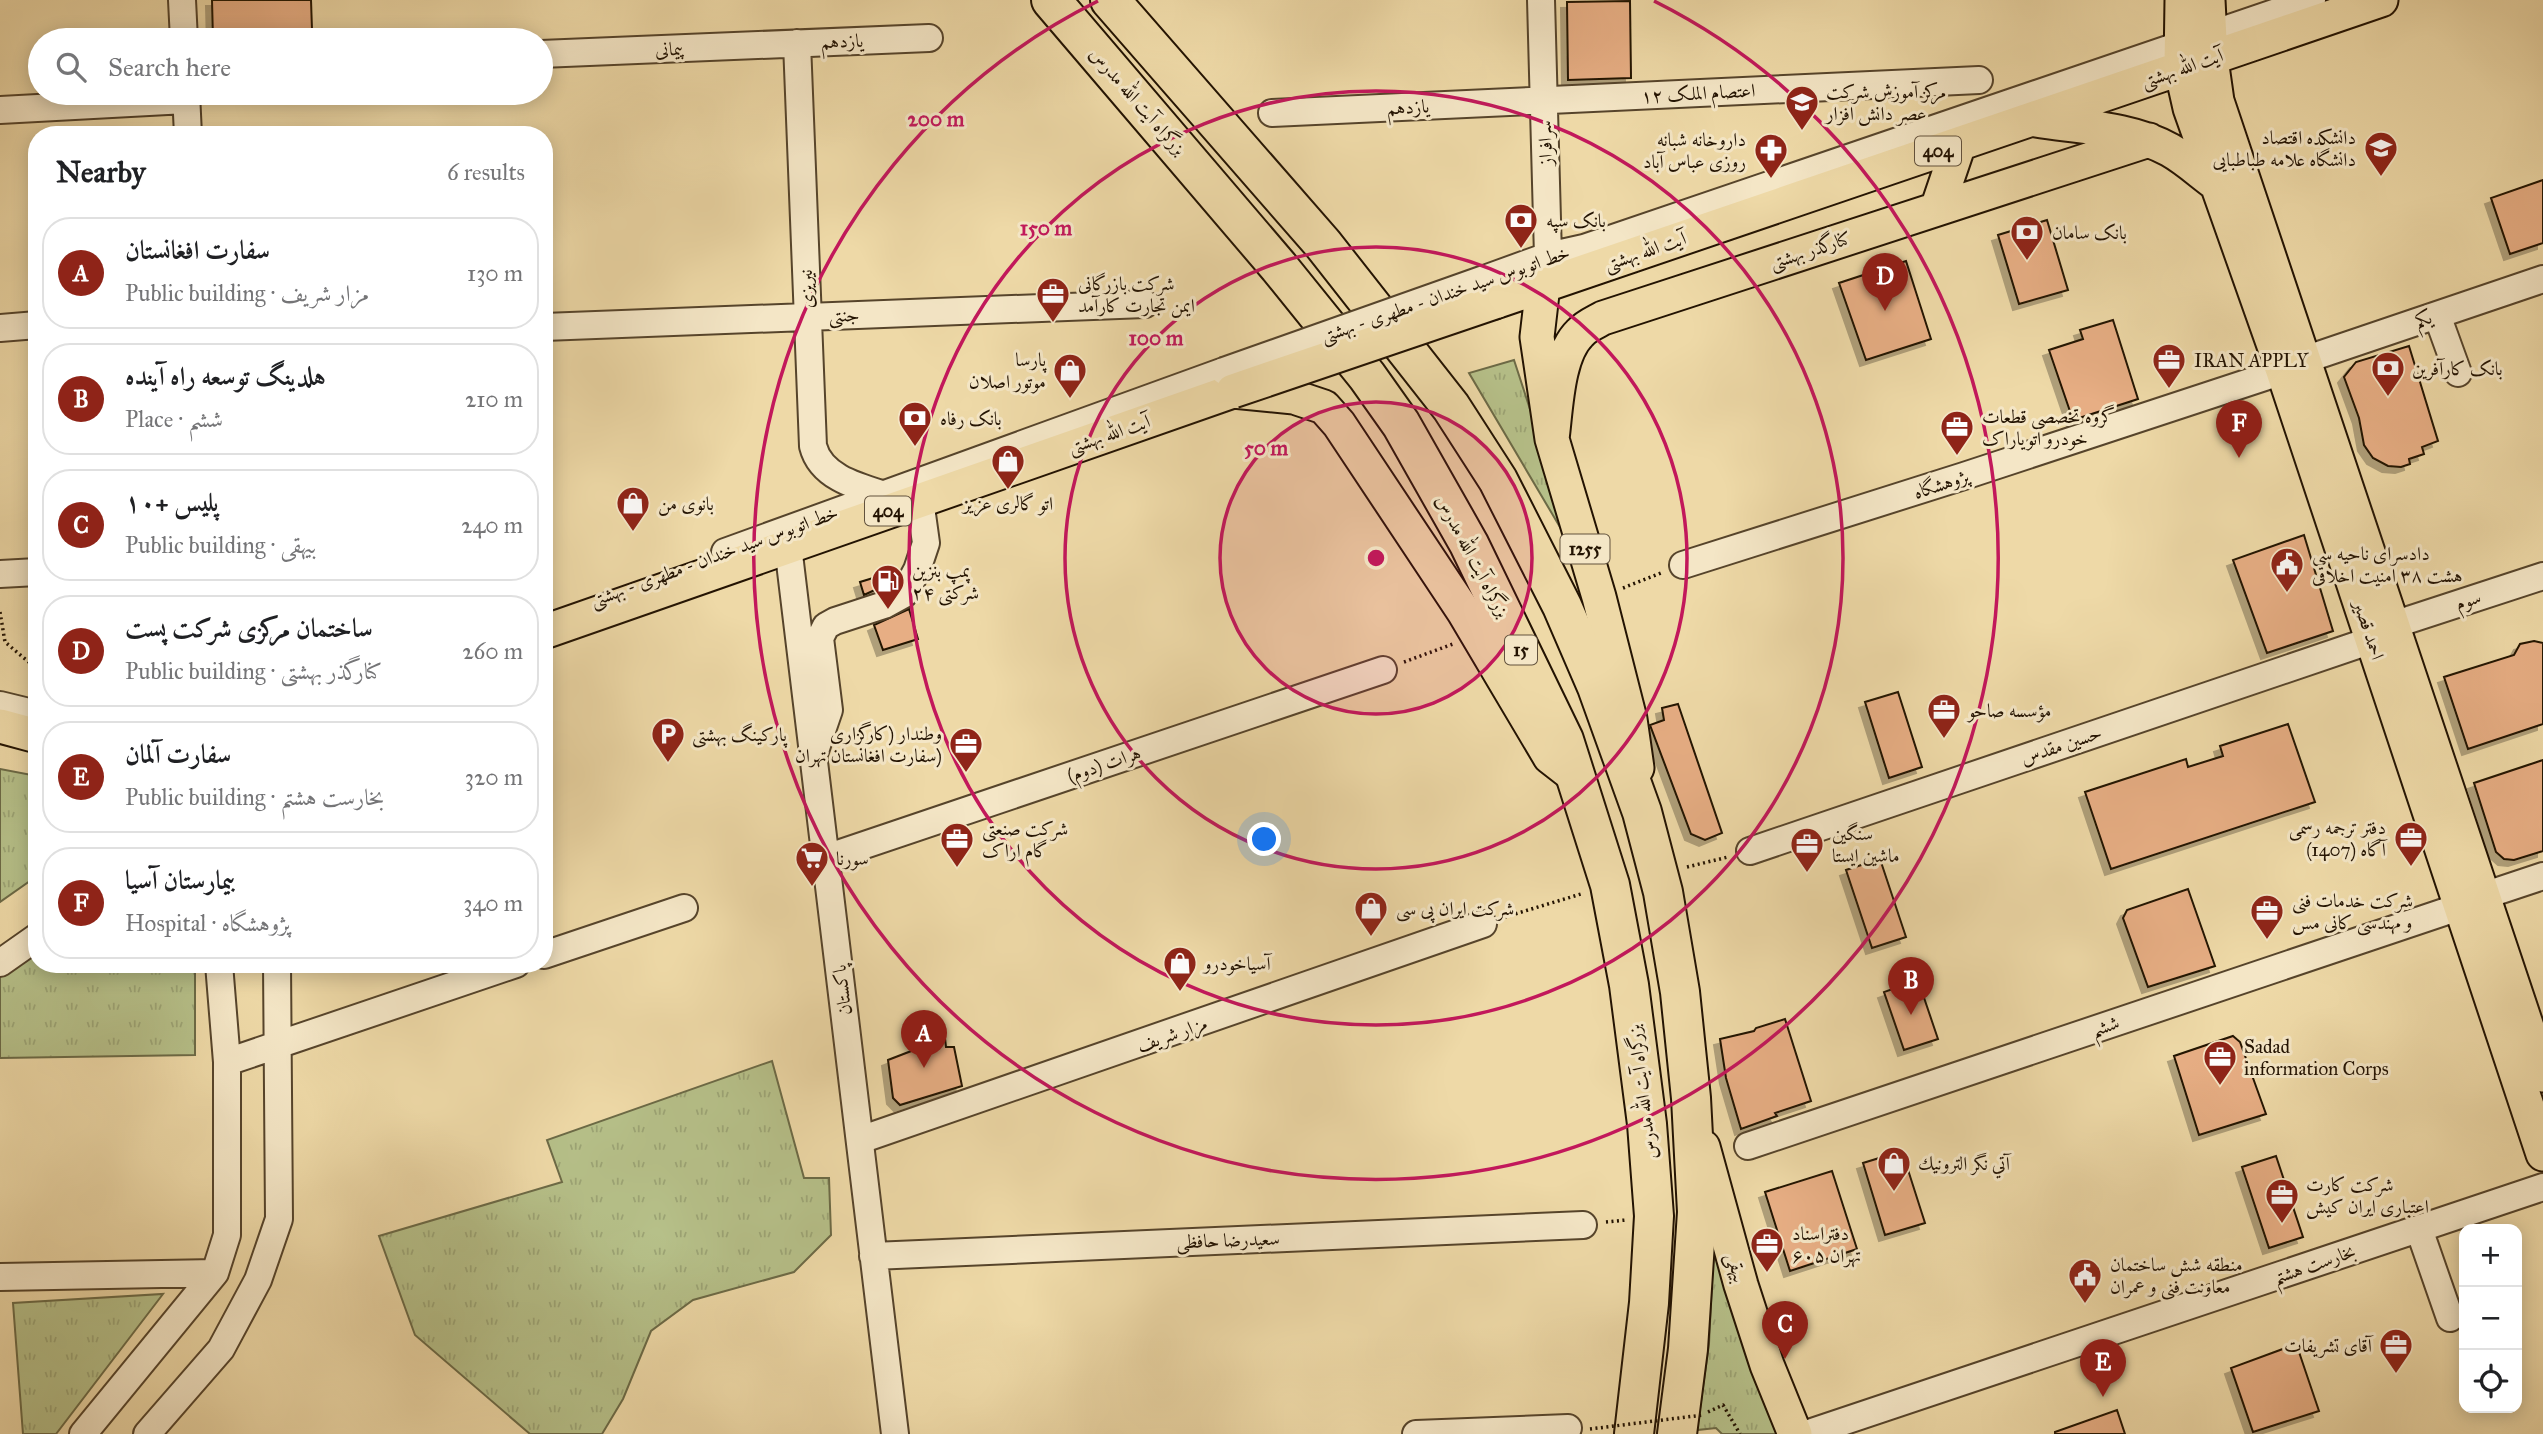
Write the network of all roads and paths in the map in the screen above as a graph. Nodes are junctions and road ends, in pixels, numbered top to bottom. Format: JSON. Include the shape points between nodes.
{"nodes":[{"id":1,"x":182,"y":0,"type":"edge"},
{"id":2,"x":1051,"y":0,"type":"edge"},
{"id":3,"x":1110,"y":0,"type":"edge"},
{"id":4,"x":1541,"y":0,"type":"edge"},
{"id":5,"x":2182,"y":0,"type":"edge"},
{"id":6,"x":2208,"y":0,"type":"edge"},
{"id":7,"x":2312,"y":0,"type":"edge"},
{"id":8,"x":2381,"y":0,"type":"edge"},
{"id":9,"x":183,"y":28,"type":"edge"},
{"id":10,"x":929,"y":38,"type":"dead end"},
{"id":11,"x":797,"y":43,"type":"junction"},
{"id":12,"x":2196,"y":52,"type":"junction"},
{"id":13,"x":553,"y":53,"type":"edge"},
{"id":14,"x":1979,"y":80,"type":"dead end"},
{"id":15,"x":1544,"y":101,"type":"junction"},
{"id":16,"x":66,"y":105,"type":"edge"},
{"id":17,"x":186,"y":105,"type":"edge"},
{"id":18,"x":0,"y":110,"type":"edge"},
{"id":19,"x":1272,"y":113,"type":"dead end"},
{"id":20,"x":2030,"y":120,"type":"junction"},
{"id":21,"x":188,"y":126,"type":"edge"},
{"id":22,"x":2149,"y":140,"type":"junction"},
{"id":23,"x":1959,"y":144,"type":"junction"},
{"id":24,"x":2215,"y":183,"type":"junction"},
{"id":25,"x":1937,"y":209,"type":"junction"},
{"id":26,"x":1703,"y":231,"type":"junction"},
{"id":27,"x":1778,"y":260,"type":"junction"},
{"id":28,"x":1546,"y":270,"type":"junction"},
{"id":29,"x":2543,"y":279,"type":"edge"},
{"id":30,"x":1145,"y":304,"type":"dead end"},
{"id":31,"x":2437,"y":315,"type":"junction"},
{"id":32,"x":807,"y":317,"type":"junction"},
{"id":33,"x":28,"y":326,"type":"edge"},
{"id":34,"x":553,"y":327,"type":"edge"},
{"id":35,"x":0,"y":328,"type":"edge"},
{"id":36,"x":2293,"y":365,"type":"junction"},
{"id":37,"x":2458,"y":373,"type":"dead end"},
{"id":38,"x":1228,"y":381,"type":"junction"},
{"id":39,"x":1552,"y":439,"type":"junction"},
{"id":40,"x":904,"y":499,"type":"junction"},
{"id":41,"x":788,"y":546,"type":"junction"},
{"id":42,"x":1683,"y":565,"type":"joint"},
{"id":43,"x":28,"y":572,"type":"edge"},
{"id":44,"x":0,"y":574,"type":"edge"},
{"id":45,"x":2543,"y":576,"type":"edge"},
{"id":46,"x":1599,"y":597,"type":"junction"},
{"id":47,"x":0,"y":612,"type":"edge"},
{"id":48,"x":553,"y":614,"type":"edge"},
{"id":49,"x":553,"y":629,"type":"edge"},
{"id":50,"x":2382,"y":632,"type":"junction"},
{"id":51,"x":1479,"y":635,"type":"junction"},
{"id":52,"x":28,"y":661,"type":"edge"},
{"id":53,"x":1382,"y":670,"type":"joint"},
{"id":54,"x":0,"y":705,"type":"edge"},
{"id":55,"x":28,"y":711,"type":"edge"},
{"id":56,"x":0,"y":726,"type":"edge"},
{"id":57,"x":28,"y":734,"type":"edge"},
{"id":58,"x":813,"y":756,"type":"junction"},
{"id":59,"x":1577,"y":778,"type":"junction"},
{"id":60,"x":1642,"y":812,"type":"junction"},
{"id":61,"x":1750,"y":851,"type":"joint"},
{"id":62,"x":826,"y":858,"type":"junction"},
{"id":63,"x":1659,"y":874,"type":"junction"},
{"id":64,"x":2543,"y":876,"type":"edge"},
{"id":65,"x":1610,"y":885,"type":"junction"},
{"id":66,"x":2473,"y":901,"type":"junction"},
{"id":67,"x":684,"y":908,"type":"dead end"},
{"id":68,"x":1483,"y":924,"type":"joint"},
{"id":69,"x":28,"y":944,"type":"edge"},
{"id":70,"x":553,"y":952,"type":"edge"},
{"id":71,"x":0,"y":964,"type":"edge"},
{"id":72,"x":220,"y":973,"type":"edge"},
{"id":73,"x":277,"y":973,"type":"edge"},
{"id":74,"x":490,"y":973,"type":"edge"},
{"id":75,"x":278,"y":1045,"type":"junction"},
{"id":76,"x":227,"y":1062,"type":"junction"},
{"id":77,"x":2543,"y":1075,"type":"edge"},
{"id":78,"x":1691,"y":1098,"type":"junction"},
{"id":79,"x":860,"y":1140,"type":"junction"},
{"id":80,"x":1748,"y":1146,"type":"dead end"},
{"id":81,"x":2543,"y":1154,"type":"edge"},
{"id":82,"x":2543,"y":1187,"type":"edge"},
{"id":83,"x":1654,"y":1216,"type":"junction"},
{"id":84,"x":1583,"y":1225,"type":"joint"},
{"id":85,"x":2419,"y":1229,"type":"junction"},
{"id":86,"x":873,"y":1256,"type":"junction"},
{"id":87,"x":264,"y":1262,"type":"junction"},
{"id":88,"x":218,"y":1265,"type":"junction"},
{"id":89,"x":0,"y":1277,"type":"edge"},
{"id":90,"x":2450,"y":1318,"type":"dead end"},
{"id":91,"x":1690,"y":1424,"type":"edge"},
{"id":92,"x":1579,"y":1429,"type":"joint"},
{"id":93,"x":83,"y":1434,"type":"edge"},
{"id":94,"x":147,"y":1434,"type":"edge"},
{"id":95,"x":895,"y":1434,"type":"edge"},
{"id":96,"x":1416,"y":1434,"type":"edge"},
{"id":97,"x":1634,"y":1434,"type":"edge"},
{"id":98,"x":1741,"y":1434,"type":"edge"},
{"id":99,"x":1795,"y":1434,"type":"edge"},
{"id":100,"x":1806,"y":1434,"type":"edge"}],
"edges":[{"from":1,"to":9,"type":"street"},
{"from":2,"to":59,"type":"highway","name":"بزرگراه آیت الله مدرس","number":"15","via":[[1279,267],[1401,424],[1469,544],[1564,740]]},
{"from":3,"to":60,"type":"highway","via":[[1323,244],[1451,407],[1498,480],[1562,606]]},
{"from":4,"to":15,"type":"street","name":"سرافراز","number":"1255"},
{"from":5,"to":12,"type":"main road"},
{"from":6,"to":12,"type":"main road"},
{"from":7,"to":12,"type":"street","name":"خط اتوبوس سید خندان - مطهری - بهشتی"},
{"from":8,"to":12,"type":"main road","name":"آیت الله بهشتی","number":"404"},
{"from":10,"to":11,"type":"street","name":"یازدهم"},
{"from":11,"to":13,"type":"street","name":"پیمانی"},
{"from":11,"to":32,"type":"street","name":"نیریزی"},
{"from":12,"to":20,"type":"main road","name":"آیت الله بهشتی","number":"404"},
{"from":12,"to":24,"type":"main road","name":"احمد قصیر","via":[[2190,108]]},
{"from":12,"to":28,"type":"street","name":"خط اتوبوس سید خندان - مطهری - بهشتی","via":[[1584,248]]},
{"from":12,"to":36,"type":"main road","name":"احمد قصیر","via":[[2217,101]]},
{"from":14,"to":15,"type":"street","name":"اعتصام الملک ۱۲"},
{"from":15,"to":19,"type":"street","name":"یازدهم"},
{"from":15,"to":28,"type":"street","name":"سرافراز","number":"1255"},
{"from":16,"to":18,"type":"street"},
{"from":17,"to":21,"type":"street"},
{"from":20,"to":22,"type":"main road"},
{"from":20,"to":23,"type":"main road","name":"آیت الله بهشتی","number":"404"},
{"from":22,"to":24,"type":"main road","via":[[2171,150]]},
{"from":22,"to":25,"type":"main road","name":"کنارگذر بهشتی"},
{"from":23,"to":25,"type":"main road"},
{"from":23,"to":26,"type":"main road","name":"آیت الله بهشتی","number":"404"},
{"from":24,"to":36,"type":"main road","name":"احمد قصیر"},
{"from":25,"to":27,"type":"main road","name":"کنارگذر بهشتی"},
{"from":26,"to":27,"type":"main road"},
{"from":26,"to":28,"type":"main road","name":"آیت الله بهشتی","number":"404"},
{"from":27,"to":39,"type":"main road","name":"کنارگذر بهشتی","via":[[1613,313],[1583,330],[1560,378]]},
{"from":28,"to":38,"type":"main road","name":"آیت الله بهشتی","number":"404","bridge":true},
{"from":28,"to":39,"type":"main road","number":"1255","via":[[1537,337]]},
{"from":29,"to":31,"type":"street","name":"یکم"},
{"from":30,"to":32,"type":"street","name":"جنتی"},
{"from":31,"to":36,"type":"street","name":"یکم"},
{"from":31,"to":37,"type":"street"},
{"from":32,"to":34,"type":"street","name":"جنتی"},
{"from":32,"to":40,"type":"street","name":"نیریزی","via":[[815,455],[837,477]]},
{"from":33,"to":35,"type":"street"},
{"from":36,"to":42,"type":"street","name":"پژوهشگاه"},
{"from":36,"to":50,"type":"main road","name":"احمد قصیر"},
{"from":38,"to":40,"type":"main road","name":"آیت الله بهشتی","number":"404"},
{"from":38,"to":51,"type":"main road","via":[[1324,407]]},
{"from":39,"to":46,"type":"main road","number":"1255"},
{"from":40,"to":41,"type":"main road","name":"آیت الله بهشتی","number":"404"},
{"from":40,"to":48,"type":"street","name":"خط اتوبوس سید خندان - مطهری - بهشتی"},
{"from":40,"to":58,"type":"street","via":[[926,543],[917,569],[904,594],[835,621],[820,638],[829,710]]},
{"from":41,"to":49,"type":"main road","name":"آیت الله بهشتی","number":"404"},
{"from":41,"to":58,"type":"street","name":"پاکستان"},
{"from":42,"to":46,"type":"path"},
{"from":43,"to":44,"type":"street"},
{"from":45,"to":50,"type":"street","name":"سوم"},
{"from":46,"to":60,"type":"main road","number":"1255","via":[[1630,719]]},
{"from":47,"to":52,"type":"path","via":[[5,642]]},
{"from":50,"to":61,"type":"street","name":"حسین مقدس"},
{"from":50,"to":66,"type":"main road","name":"احمد قصیر"},
{"from":51,"to":53,"type":"path"},
{"from":51,"to":59,"type":"main road","via":[[1550,757]]},
{"from":53,"to":62,"type":"street","name":"هرات (دوم)"},
{"from":54,"to":55,"type":"street"},
{"from":56,"to":57,"type":"main road"},
{"from":58,"to":62,"type":"street","name":"پاکستان"},
{"from":59,"to":65,"type":"highway","name":"بزرگراه آیت الله مدرس","number":"15"},
{"from":60,"to":63,"type":"highway"},
{"from":61,"to":63,"type":"path"},
{"from":62,"to":79,"type":"street","name":"پاکستان"},
{"from":63,"to":78,"type":"highway","via":[[1680,992]]},
{"from":64,"to":66,"type":"street","name":"ششم"},
{"from":65,"to":68,"type":"path"},
{"from":65,"to":83,"type":"highway","name":"بزرگراه آیت الله مدرس","number":"15","via":[[1629,985]]},
{"from":66,"to":77,"type":"main road","name":"احمد قصیر"},
{"from":66,"to":80,"type":"street","name":"ششم"},
{"from":66,"to":81,"type":"main road","name":"احمد قصیر"},
{"from":67,"to":70,"type":"street"},
{"from":68,"to":79,"type":"street","name":"مزار شریف"},
{"from":69,"to":71,"type":"street"},
{"from":72,"to":76,"type":"street"},
{"from":73,"to":75,"type":"street"},
{"from":74,"to":75,"type":"street"},
{"from":75,"to":76,"type":"street"},
{"from":75,"to":87,"type":"street","via":[[279,1219]]},
{"from":76,"to":88,"type":"street","via":[[227,1235]]},
{"from":78,"to":91,"type":"highway","via":[[1697,1212],[1688,1349]]},
{"from":78,"to":99,"type":"main road","name":"بیهقی","via":[[1741,1285]]},
{"from":79,"to":86,"type":"street","name":"پاکستان"},
{"from":82,"to":85,"type":"street","name":"بخارست هشتم"},
{"from":83,"to":84,"type":"path"},
{"from":83,"to":97,"type":"highway","name":"بزرگراه آیت الله مدرس","number":"15"},
{"from":84,"to":86,"type":"street","name":"سعیدرضا حافظی"},
{"from":85,"to":90,"type":"street"},
{"from":85,"to":100,"type":"street","name":"بخارست هشتم"},
{"from":86,"to":95,"type":"street","name":"پاکستان"},
{"from":87,"to":88,"type":"street"},
{"from":87,"to":94,"type":"street","via":[[221,1349]]},
{"from":88,"to":89,"type":"street"},
{"from":88,"to":93,"type":"street"},
{"from":91,"to":92,"type":"path","bridge":true},
{"from":91,"to":98,"type":"path","via":[[1723,1405]]},
{"from":92,"to":96,"type":"street"}]}
